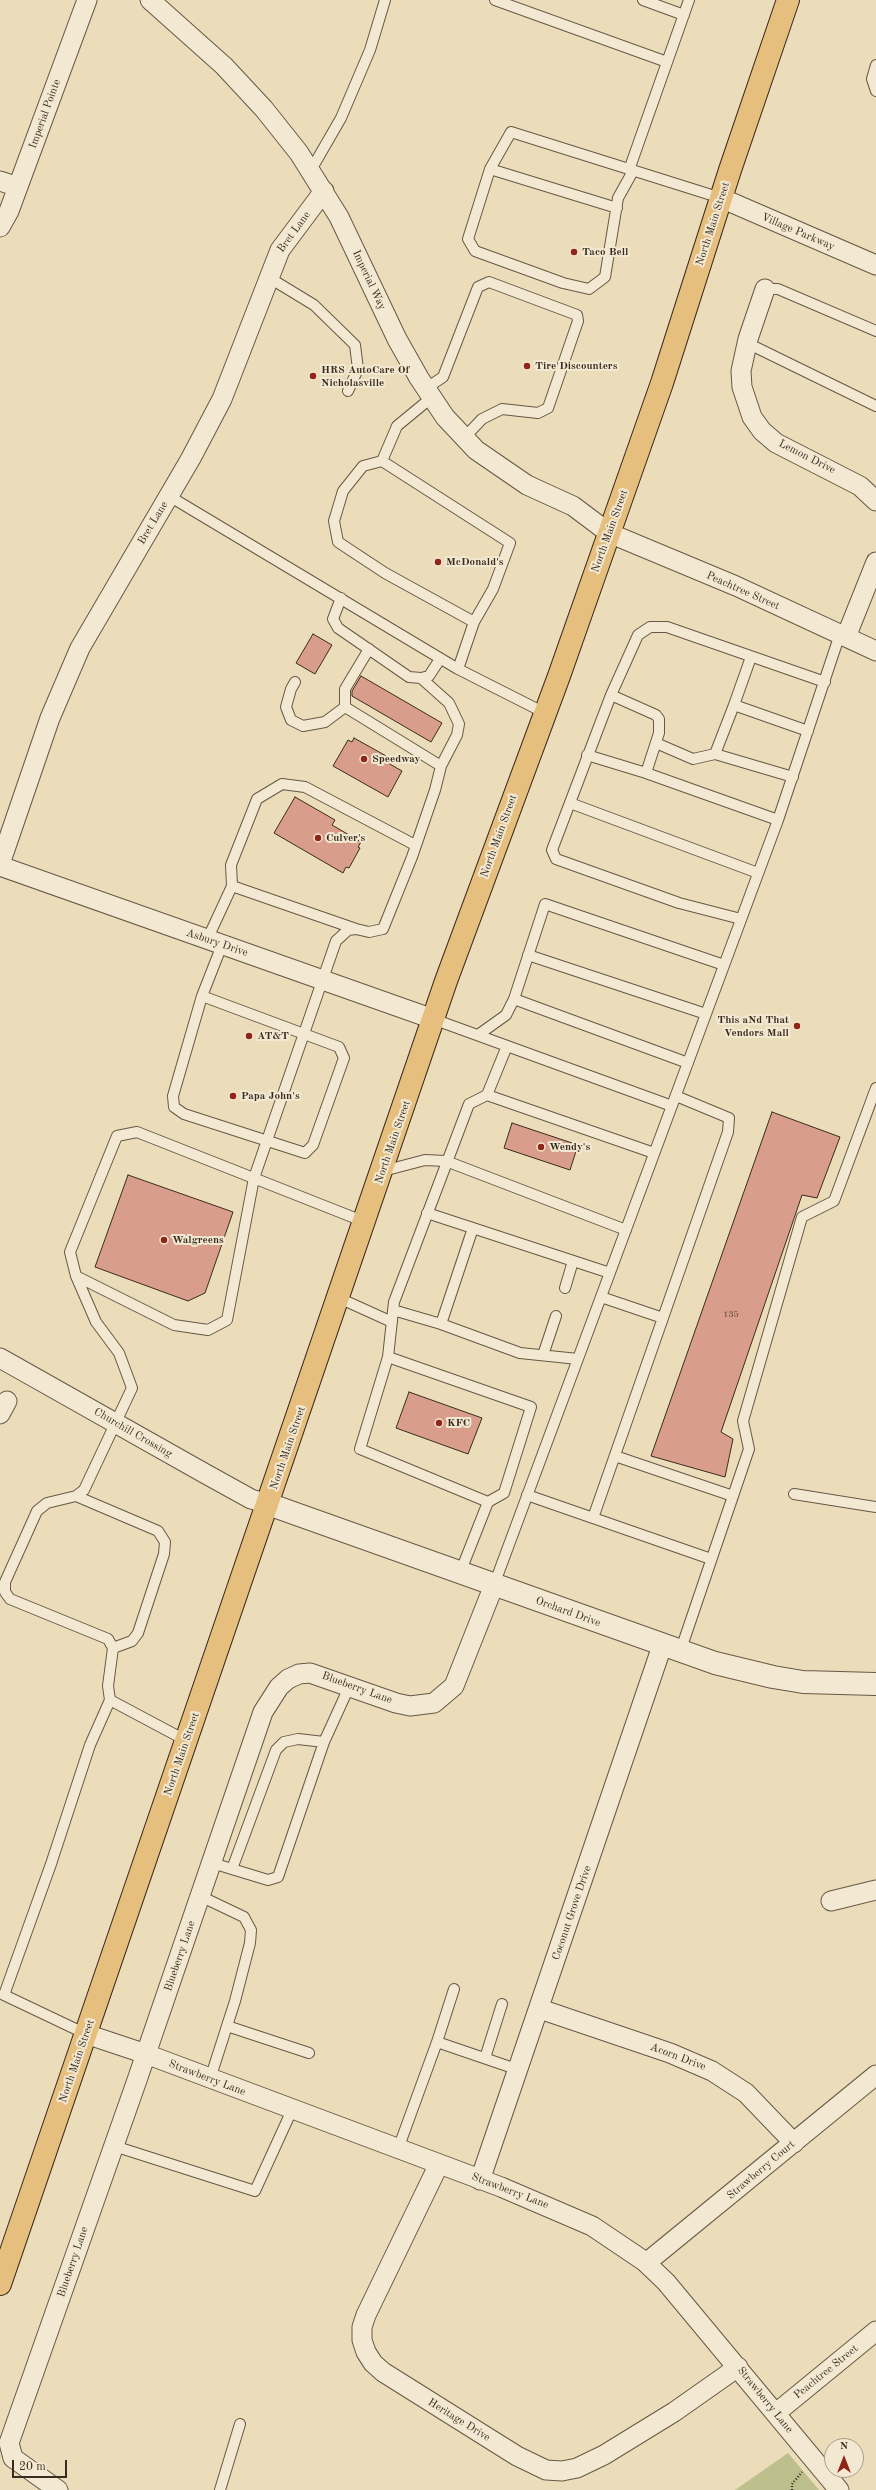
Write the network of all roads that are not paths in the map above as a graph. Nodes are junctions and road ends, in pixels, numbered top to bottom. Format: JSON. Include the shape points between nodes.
{"nodes":[{"id":1,"x":87,"y":0,"type":"edge"},
{"id":2,"x":150,"y":0,"type":"edge"},
{"id":3,"x":385,"y":0,"type":"edge"},
{"id":4,"x":495,"y":0,"type":"edge"},
{"id":5,"x":643,"y":0,"type":"edge"},
{"id":6,"x":689,"y":0,"type":"edge"},
{"id":7,"x":788,"y":0,"type":"edge"},
{"id":8,"x":684,"y":15,"type":"junction"},
{"id":9,"x":668,"y":62,"type":"junction"},
{"id":10,"x":876,"y":65,"type":"edge"},
{"id":11,"x":876,"y":91,"type":"edge"},
{"id":12,"x":490,"y":169,"type":"junction"},
{"id":13,"x":311,"y":170,"type":"junction"},
{"id":14,"x":631,"y":170,"type":"junction"},
{"id":15,"x":0,"y":181,"type":"edge"},
{"id":16,"x":18,"y":187,"type":"junction"},
{"id":17,"x":324,"y":191,"type":"junction"},
{"id":18,"x":721,"y":198,"type":"junction"},
{"id":19,"x":617,"y":208,"type":"junction"},
{"id":20,"x":0,"y":227,"type":"edge"},
{"id":21,"x":876,"y":265,"type":"edge"},
{"id":22,"x":268,"y":277,"type":"junction"},
{"id":23,"x":765,"y":289,"type":"joint"},
{"id":24,"x":876,"y":331,"type":"edge"},
{"id":25,"x":747,"y":343,"type":"junction"},
{"id":26,"x":348,"y":391,"type":"dead end"},
{"id":27,"x":428,"y":394,"type":"junction"},
{"id":28,"x":876,"y":406,"type":"edge"},
{"id":29,"x":464,"y":438,"type":"junction"},
{"id":30,"x":382,"y":461,"type":"junction"},
{"id":31,"x":169,"y":496,"type":"junction"},
{"id":32,"x":876,"y":500,"type":"edge"},
{"id":33,"x":609,"y":533,"type":"junction"},
{"id":34,"x":876,"y":562,"type":"edge"},
{"id":35,"x":341,"y":598,"type":"junction"},
{"id":36,"x":474,"y":622,"type":"junction"},
{"id":37,"x":843,"y":635,"type":"junction"},
{"id":38,"x":369,"y":649,"type":"junction"},
{"id":39,"x":876,"y":652,"type":"edge"},
{"id":40,"x":751,"y":657,"type":"junction"},
{"id":41,"x":440,"y":659,"type":"junction"},
{"id":42,"x":458,"y":670,"type":"junction"},
{"id":43,"x":421,"y":678,"type":"junction"},
{"id":44,"x":295,"y":682,"type":"dead end"},
{"id":45,"x":825,"y":682,"type":"junction"},
{"id":46,"x":611,"y":695,"type":"junction"},
{"id":47,"x":734,"y":705,"type":"junction"},
{"id":48,"x":345,"y":707,"type":"junction"},
{"id":49,"x":545,"y":713,"type":"junction"},
{"id":50,"x":808,"y":730,"type":"junction"},
{"id":51,"x":656,"y":743,"type":"junction"},
{"id":52,"x":715,"y":754,"type":"junction"},
{"id":53,"x":587,"y":755,"type":"junction"},
{"id":54,"x":441,"y":766,"type":"junction"},
{"id":55,"x":646,"y":774,"type":"junction"},
{"id":56,"x":793,"y":777,"type":"junction"},
{"id":57,"x":570,"y":803,"type":"junction"},
{"id":58,"x":778,"y":820,"type":"junction"},
{"id":59,"x":415,"y":845,"type":"junction"},
{"id":60,"x":0,"y":865,"type":"edge"},
{"id":61,"x":758,"y":873,"type":"junction"},
{"id":62,"x":232,"y":886,"type":"junction"},
{"id":63,"x":741,"y":919,"type":"junction"},
{"id":64,"x":356,"y":929,"type":"junction"},
{"id":65,"x":215,"y":942,"type":"junction"},
{"id":66,"x":528,"y":955,"type":"junction"},
{"id":67,"x":724,"y":965,"type":"junction"},
{"id":68,"x":322,"y":981,"type":"junction"},
{"id":69,"x":202,"y":996,"type":"junction"},
{"id":70,"x":514,"y":1000,"type":"junction"},
{"id":71,"x":706,"y":1014,"type":"junction"},
{"id":72,"x":434,"y":1019,"type":"junction"},
{"id":73,"x":304,"y":1033,"type":"junction"},
{"id":74,"x":478,"y":1035,"type":"junction"},
{"id":75,"x":507,"y":1046,"type":"junction"},
{"id":76,"x":688,"y":1063,"type":"junction"},
{"id":77,"x":876,"y":1088,"type":"edge"},
{"id":78,"x":487,"y":1095,"type":"junction"},
{"id":79,"x":676,"y":1096,"type":"junction"},
{"id":80,"x":672,"y":1106,"type":"junction"},
{"id":81,"x":268,"y":1140,"type":"junction"},
{"id":82,"x":654,"y":1153,"type":"junction"},
{"id":83,"x":446,"y":1161,"type":"junction"},
{"id":84,"x":383,"y":1171,"type":"junction"},
{"id":85,"x":254,"y":1178,"type":"junction"},
{"id":86,"x":427,"y":1213,"type":"junction"},
{"id":87,"x":366,"y":1222,"type":"junction"},
{"id":88,"x":473,"y":1228,"type":"junction"},
{"id":89,"x":626,"y":1230,"type":"junction"},
{"id":90,"x":573,"y":1261,"type":"junction"},
{"id":91,"x":610,"y":1273,"type":"junction"},
{"id":92,"x":76,"y":1276,"type":"junction"},
{"id":93,"x":565,"y":1288,"type":"dead end"},
{"id":94,"x":601,"y":1297,"type":"junction"},
{"id":95,"x":339,"y":1298,"type":"junction"},
{"id":96,"x":393,"y":1310,"type":"junction"},
{"id":97,"x":556,"y":1316,"type":"dead end"},
{"id":98,"x":663,"y":1318,"type":"junction"},
{"id":99,"x":392,"y":1322,"type":"junction"},
{"id":100,"x":442,"y":1324,"type":"junction"},
{"id":101,"x":543,"y":1355,"type":"junction"},
{"id":102,"x":388,"y":1357,"type":"junction"},
{"id":103,"x":0,"y":1358,"type":"edge"},
{"id":104,"x":578,"y":1358,"type":"junction"},
{"id":105,"x":114,"y":1423,"type":"junction"},
{"id":106,"x":615,"y":1456,"type":"junction"},
{"id":107,"x":794,"y":1494,"type":"dead end"},
{"id":108,"x":527,"y":1495,"type":"junction"},
{"id":109,"x":76,"y":1496,"type":"junction"},
{"id":110,"x":733,"y":1496,"type":"junction"},
{"id":111,"x":488,"y":1502,"type":"junction"},
{"id":112,"x":268,"y":1504,"type":"junction"},
{"id":113,"x":876,"y":1507,"type":"edge"},
{"id":114,"x":593,"y":1518,"type":"junction"},
{"id":115,"x":712,"y":1559,"type":"junction"},
{"id":116,"x":460,"y":1573,"type":"junction"},
{"id":117,"x":494,"y":1585,"type":"junction"},
{"id":118,"x":113,"y":1648,"type":"junction"},
{"id":119,"x":671,"y":1649,"type":"junction"},
{"id":120,"x":876,"y":1684,"type":"edge"},
{"id":121,"x":350,"y":1685,"type":"junction"},
{"id":122,"x":110,"y":1700,"type":"junction"},
{"id":123,"x":187,"y":1741,"type":"junction"},
{"id":124,"x":324,"y":1742,"type":"junction"},
{"id":125,"x":212,"y":1863,"type":"junction"},
{"id":126,"x":232,"y":1869,"type":"junction"},
{"id":127,"x":876,"y":1890,"type":"edge"},
{"id":128,"x":200,"y":1896,"type":"junction"},
{"id":129,"x":831,"y":1901,"type":"dead end"},
{"id":130,"x":454,"y":1989,"type":"dead end"},
{"id":131,"x":2,"y":1994,"type":"edge"},
{"id":132,"x":502,"y":2004,"type":"dead end"},
{"id":133,"x":540,"y":2009,"type":"junction"},
{"id":134,"x":227,"y":2026,"type":"junction"},
{"id":135,"x":86,"y":2034,"type":"junction"},
{"id":136,"x":437,"y":2042,"type":"junction"},
{"id":137,"x":309,"y":2053,"type":"dead end"},
{"id":138,"x":146,"y":2054,"type":"junction"},
{"id":139,"x":485,"y":2058,"type":"junction"},
{"id":140,"x":519,"y":2070,"type":"junction"},
{"id":141,"x":876,"y":2075,"type":"edge"},
{"id":142,"x":210,"y":2080,"type":"junction"},
{"id":143,"x":292,"y":2110,"type":"junction"},
{"id":144,"x":794,"y":2143,"type":"junction"},
{"id":145,"x":114,"y":2146,"type":"junction"},
{"id":146,"x":398,"y":2149,"type":"junction"},
{"id":147,"x":439,"y":2164,"type":"junction"},
{"id":148,"x":480,"y":2180,"type":"junction"},
{"id":149,"x":646,"y":2263,"type":"junction"},
{"id":150,"x":0,"y":2284,"type":"edge"},
{"id":151,"x":876,"y":2331,"type":"edge"},
{"id":152,"x":738,"y":2367,"type":"junction"},
{"id":153,"x":776,"y":2413,"type":"junction"},
{"id":154,"x":240,"y":2424,"type":"dead end"},
{"id":155,"x":58,"y":2490,"type":"edge"},
{"id":156,"x":220,"y":2490,"type":"edge"},
{"id":157,"x":839,"y":2490,"type":"edge"}],
"edges":[{"from":1,"to":16,"type":"street","name":"Imperial Pointe"},
{"from":2,"to":13,"type":"street","name":"Imperial Way","via":[[224,66],[282,131]]},
{"from":3,"to":13,"type":"lane","via":[[370,50],[341,118]]},
{"from":4,"to":9,"type":"lane"},
{"from":5,"to":8,"type":"lane"},
{"from":6,"to":8,"type":"lane"},
{"from":7,"to":18,"type":"main road","name":"North Main Street"},
{"from":8,"to":9,"type":"lane"},
{"from":9,"to":14,"type":"lane"},
{"from":10,"to":11,"type":"lane","via":[[872,79]]},
{"from":12,"to":14,"type":"lane","via":[[511,132]]},
{"from":12,"to":19,"type":"lane"},
{"from":12,"to":19,"type":"lane","via":[[468,239],[475,251],[563,283],[589,289],[605,277]]},
{"from":13,"to":17,"type":"street","name":"Imperial Way"},
{"from":14,"to":18,"type":"lane"},
{"from":14,"to":19,"type":"lane","via":[[618,198]]},
{"from":15,"to":16,"type":"street"},
{"from":16,"to":20,"type":"street","name":"Imperial Pointe"},
{"from":17,"to":22,"type":"street","name":"Bret Lane","via":[[280,250]]},
{"from":17,"to":27,"type":"street","name":"Imperial Way","via":[[350,238],[397,339]]},
{"from":18,"to":21,"type":"street","name":"Village Parkway"},
{"from":18,"to":33,"type":"main road","name":"North Main Street","via":[[662,383]]},
{"from":22,"to":26,"type":"lane","via":[[314,305],[355,345],[358,369]]},
{"from":22,"to":31,"type":"street","name":"Bret Lane","via":[[222,399]]},
{"from":23,"to":24,"type":"lane","via":[[778,289]]},
{"from":23,"to":25,"type":"street","name":"Lemon Drive"},
{"from":25,"to":28,"type":"lane"},
{"from":25,"to":32,"type":"street","name":"Lemon Drive","via":[[741,371],[742,387],[752,417],[762,431],[792,452],[860,486]]},
{"from":27,"to":29,"type":"street","name":"Imperial Way"},
{"from":27,"to":29,"type":"lane","via":[[443,377],[478,287],[489,282],[577,315],[578,321],[548,408],[538,412],[502,409],[482,419]]},
{"from":27,"to":30,"type":"lane","via":[[398,426]]},
{"from":29,"to":33,"type":"street","name":"Imperial Way","via":[[511,475],[573,506]]},
{"from":30,"to":36,"type":"lane","via":[[510,543],[494,589]]},
{"from":30,"to":36,"type":"lane","via":[[363,466],[343,491],[334,521],[338,542],[385,573]]},
{"from":31,"to":35,"type":"lane"},
{"from":31,"to":60,"type":"street","name":"Bret Lane","via":[[69,670],[41,742]]},
{"from":33,"to":37,"type":"street","name":"Peachtree Street"},
{"from":33,"to":49,"type":"main road","name":"North Main Street"},
{"from":34,"to":37,"type":"street"},
{"from":35,"to":38,"type":"lane","via":[[334,622],[338,628]]},
{"from":35,"to":41,"type":"lane"},
{"from":36,"to":42,"type":"lane"},
{"from":37,"to":39,"type":"street","name":"Peachtree Street"},
{"from":37,"to":45,"type":"lane"},
{"from":38,"to":43,"type":"lane","via":[[409,677]]},
{"from":38,"to":48,"type":"lane","via":[[345,689]]},
{"from":40,"to":45,"type":"lane"},
{"from":40,"to":46,"type":"lane","via":[[667,627],[650,628],[638,636]]},
{"from":40,"to":47,"type":"lane"},
{"from":41,"to":42,"type":"lane"},
{"from":41,"to":43,"type":"lane","via":[[433,671]]},
{"from":42,"to":49,"type":"lane"},
{"from":43,"to":54,"type":"lane","via":[[449,703],[460,724]]},
{"from":44,"to":48,"type":"lane","via":[[286,707],[291,720],[303,726],[325,722]]},
{"from":45,"to":50,"type":"lane"},
{"from":46,"to":51,"type":"lane","via":[[656,715],[660,733]]},
{"from":46,"to":53,"type":"lane"},
{"from":47,"to":50,"type":"lane"},
{"from":47,"to":52,"type":"lane"},
{"from":48,"to":54,"type":"lane"},
{"from":49,"to":72,"type":"main road","name":"North Main Street"},
{"from":50,"to":56,"type":"lane"},
{"from":51,"to":52,"type":"lane","via":[[693,759]]},
{"from":51,"to":55,"type":"lane"},
{"from":52,"to":56,"type":"lane"},
{"from":53,"to":55,"type":"lane"},
{"from":53,"to":57,"type":"lane"},
{"from":54,"to":59,"type":"lane"},
{"from":55,"to":58,"type":"lane"},
{"from":56,"to":58,"type":"lane"},
{"from":57,"to":61,"type":"lane"},
{"from":57,"to":63,"type":"lane","via":[[552,850],[556,859],[679,903]]},
{"from":58,"to":61,"type":"lane"},
{"from":59,"to":62,"type":"lane","via":[[305,787],[282,784],[256,799],[230,864]]},
{"from":59,"to":64,"type":"lane","via":[[383,929],[369,932]]},
{"from":60,"to":65,"type":"street","name":"Asbury Drive"},
{"from":61,"to":63,"type":"lane"},
{"from":62,"to":64,"type":"lane"},
{"from":62,"to":65,"type":"lane"},
{"from":63,"to":67,"type":"lane"},
{"from":64,"to":68,"type":"lane","via":[[342,934],[336,942]]},
{"from":65,"to":68,"type":"street","name":"Asbury Drive"},
{"from":65,"to":69,"type":"lane"},
{"from":66,"to":67,"type":"lane","via":[[545,904]]},
{"from":66,"to":70,"type":"lane"},
{"from":66,"to":71,"type":"lane"},
{"from":67,"to":71,"type":"lane"},
{"from":68,"to":72,"type":"street","name":"Asbury Drive"},
{"from":68,"to":73,"type":"lane"},
{"from":69,"to":73,"type":"lane"},
{"from":69,"to":81,"type":"lane","via":[[173,1096],[174,1107],[184,1114]]},
{"from":70,"to":74,"type":"lane","via":[[506,1015]]},
{"from":70,"to":76,"type":"lane"},
{"from":71,"to":76,"type":"lane"},
{"from":72,"to":74,"type":"lane"},
{"from":72,"to":84,"type":"main road","name":"North Main Street"},
{"from":73,"to":81,"type":"lane"},
{"from":73,"to":81,"type":"lane","via":[[339,1047],[344,1058],[313,1145],[305,1153]]},
{"from":74,"to":75,"type":"lane"},
{"from":75,"to":78,"type":"lane"},
{"from":75,"to":80,"type":"lane"},
{"from":76,"to":79,"type":"lane"},
{"from":77,"to":110,"type":"lane","via":[[834,1201],[802,1217],[743,1421],[749,1449]]},
{"from":78,"to":82,"type":"lane"},
{"from":78,"to":83,"type":"lane","via":[[469,1104]]},
{"from":79,"to":80,"type":"lane"},
{"from":79,"to":98,"type":"lane","via":[[729,1118],[728,1132]]},
{"from":80,"to":82,"type":"lane"},
{"from":81,"to":85,"type":"lane"},
{"from":82,"to":89,"type":"lane"},
{"from":83,"to":84,"type":"lane","via":[[425,1160]]},
{"from":83,"to":86,"type":"lane"},
{"from":83,"to":89,"type":"lane"},
{"from":84,"to":87,"type":"main road","name":"North Main Street"},
{"from":85,"to":87,"type":"lane"},
{"from":85,"to":92,"type":"lane","via":[[137,1132],[117,1136],[70,1252]]},
{"from":85,"to":92,"type":"lane","via":[[227,1320],[208,1330],[174,1325]]},
{"from":86,"to":88,"type":"lane"},
{"from":86,"to":96,"type":"lane"},
{"from":87,"to":95,"type":"main road","name":"North Main Street"},
{"from":88,"to":90,"type":"lane"},
{"from":88,"to":100,"type":"lane"},
{"from":89,"to":91,"type":"lane"},
{"from":90,"to":91,"type":"lane"},
{"from":90,"to":93,"type":"lane"},
{"from":91,"to":94,"type":"lane"},
{"from":92,"to":105,"type":"lane","via":[[96,1322],[119,1353],[132,1388]]},
{"from":94,"to":98,"type":"lane"},
{"from":94,"to":104,"type":"lane"},
{"from":95,"to":99,"type":"lane"},
{"from":95,"to":112,"type":"main road","name":"North Main Street"},
{"from":96,"to":99,"type":"lane"},
{"from":96,"to":100,"type":"lane"},
{"from":97,"to":101,"type":"lane"},
{"from":98,"to":106,"type":"lane"},
{"from":99,"to":102,"type":"lane"},
{"from":100,"to":101,"type":"lane","via":[[520,1353]]},
{"from":101,"to":104,"type":"lane"},
{"from":102,"to":111,"type":"lane","via":[[360,1449]]},
{"from":102,"to":111,"type":"lane","via":[[531,1407],[504,1493]]},
{"from":103,"to":105,"type":"street","name":"Churchill Crossing"},
{"from":104,"to":108,"type":"lane"},
{"from":105,"to":109,"type":"lane","via":[[84,1490]]},
{"from":105,"to":112,"type":"street","name":"Churchill Crossing","via":[[251,1499]]},
{"from":106,"to":110,"type":"lane"},
{"from":106,"to":114,"type":"lane"},
{"from":107,"to":113,"type":"lane"},
{"from":108,"to":114,"type":"lane"},
{"from":108,"to":117,"type":"lane"},
{"from":109,"to":118,"type":"lane","via":[[158,1531],[165,1542],[164,1554],[138,1633],[132,1641]]},
{"from":109,"to":118,"type":"lane","via":[[47,1503],[37,1511],[4,1582],[5,1592],[10,1599],[108,1639]]},
{"from":110,"to":115,"type":"lane"},
{"from":111,"to":116,"type":"lane"},
{"from":112,"to":116,"type":"street","name":"Orchard Drive"},
{"from":112,"to":123,"type":"main road","name":"North Main Street"},
{"from":114,"to":115,"type":"lane"},
{"from":115,"to":119,"type":"lane"},
{"from":116,"to":117,"type":"street","name":"Orchard Drive"},
{"from":117,"to":119,"type":"street","name":"Orchard Drive"},
{"from":117,"to":121,"type":"street","name":"Blueberry Lane","via":[[460,1674],[445,1696],[434,1703],[410,1706]]},
{"from":118,"to":122,"type":"lane","via":[[108,1686]]},
{"from":119,"to":120,"type":"street","name":"Orchard Drive","via":[[773,1678],[834,1684]]},
{"from":119,"to":133,"type":"street","name":"Coconut Grove Drive"},
{"from":121,"to":124,"type":"lane"},
{"from":121,"to":125,"type":"street","name":"Blueberry Lane","via":[[310,1673],[299,1674],[279,1687],[263,1712]]},
{"from":122,"to":123,"type":"lane"},
{"from":122,"to":131,"type":"lane","via":[[90,1745],[51,1864]]},
{"from":123,"to":135,"type":"main road","name":"North Main Street"},
{"from":124,"to":126,"type":"lane","via":[[298,1739],[284,1742],[276,1750]]},
{"from":124,"to":126,"type":"lane","via":[[278,1877],[268,1880]]},
{"from":125,"to":126,"type":"lane"},
{"from":125,"to":128,"type":"street","name":"Blueberry Lane"},
{"from":127,"to":129,"type":"street"},
{"from":128,"to":134,"type":"lane","via":[[244,1917],[251,1930],[250,1943]]},
{"from":128,"to":138,"type":"street","name":"Blueberry Lane"},
{"from":130,"to":136,"type":"lane"},
{"from":131,"to":135,"type":"lane"},
{"from":132,"to":139,"type":"lane"},
{"from":133,"to":140,"type":"street","name":"Coconut Grove Drive"},
{"from":133,"to":144,"type":"street","name":"Acorn Drive","via":[[670,2053],[712,2071],[746,2093]]},
{"from":134,"to":137,"type":"lane"},
{"from":134,"to":142,"type":"lane"},
{"from":135,"to":138,"type":"street","name":"Strawberry Lane"},
{"from":135,"to":150,"type":"main road","name":"North Main Street"},
{"from":136,"to":139,"type":"lane"},
{"from":136,"to":146,"type":"lane"},
{"from":138,"to":142,"type":"street","name":"Strawberry Lane"},
{"from":138,"to":145,"type":"street","name":"Blueberry Lane"},
{"from":139,"to":140,"type":"lane"},
{"from":140,"to":148,"type":"street","name":"Coconut Grove Drive"},
{"from":141,"to":144,"type":"street","name":"Strawberry Court"},
{"from":142,"to":143,"type":"street","name":"Strawberry Lane"},
{"from":143,"to":145,"type":"lane","via":[[255,2191]]},
{"from":143,"to":146,"type":"street","name":"Strawberry Lane"},
{"from":144,"to":149,"type":"street","name":"Strawberry Court"},
{"from":145,"to":155,"type":"street","name":"Blueberry Lane","via":[[9,2444],[13,2458]]},
{"from":146,"to":147,"type":"street","name":"Strawberry Lane"},
{"from":147,"to":148,"type":"street","name":"Strawberry Lane"},
{"from":147,"to":152,"type":"street","name":"Heritage Drive","via":[[362,2327],[362,2340],[366,2352],[383,2372],[517,2456],[546,2470],[562,2471],[577,2468],[604,2456],[674,2412]]},
{"from":148,"to":149,"type":"street","name":"Strawberry Lane","via":[[545,2204],[592,2226]]},
{"from":149,"to":152,"type":"street","name":"Strawberry Lane","via":[[687,2305]]},
{"from":151,"to":153,"type":"street","name":"Peachtree Street"},
{"from":152,"to":153,"type":"street","name":"Strawberry Lane"},
{"from":153,"to":157,"type":"street","name":"Strawberry Lane"},
{"from":154,"to":156,"type":"lane"}]}
